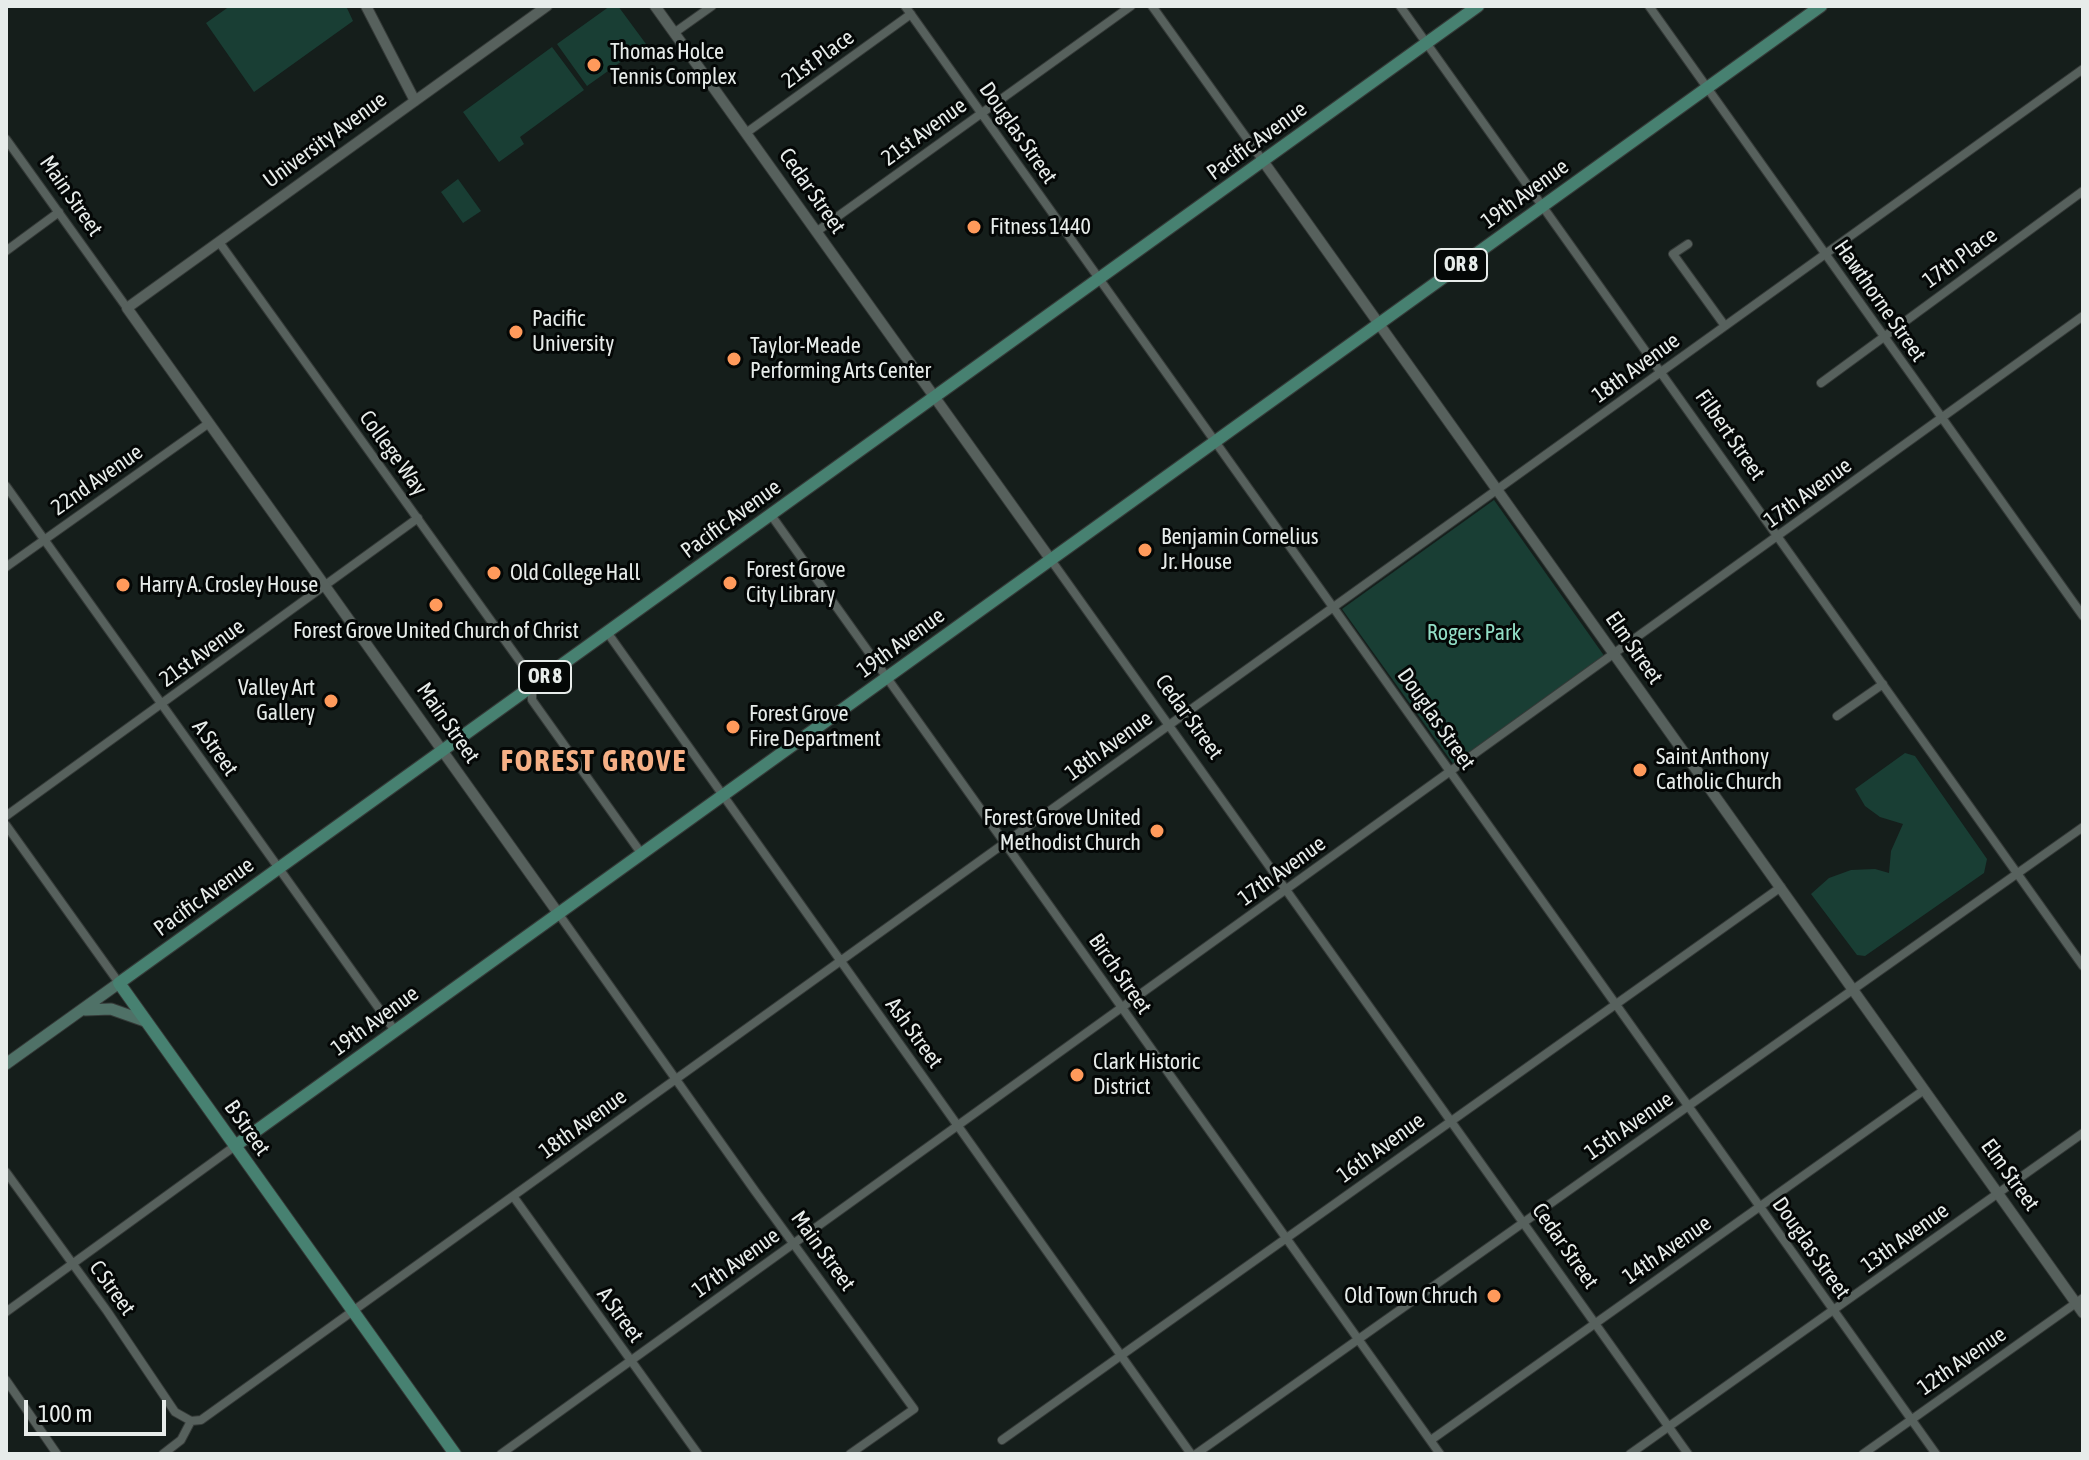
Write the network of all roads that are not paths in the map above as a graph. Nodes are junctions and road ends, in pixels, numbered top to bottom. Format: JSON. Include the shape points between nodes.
{"nodes":[{"id":1,"x":366,"y":6,"type":"edge"},
{"id":2,"x":547,"y":6,"type":"edge"},
{"id":3,"x":655,"y":6,"type":"edge"},
{"id":4,"x":712,"y":6,"type":"edge"},
{"id":5,"x":1131,"y":6,"type":"edge"},
{"id":6,"x":1152,"y":6,"type":"edge"},
{"id":7,"x":1400,"y":6,"type":"edge"},
{"id":8,"x":1478,"y":6,"type":"edge"},
{"id":9,"x":1649,"y":6,"type":"edge"},
{"id":10,"x":1821,"y":6,"type":"edge"},
{"id":11,"x":908,"y":10,"type":"edge"},
{"id":12,"x":674,"y":33,"type":"junction"},
{"id":13,"x":1427,"y":43,"type":"junction"},
{"id":14,"x":2083,"y":69,"type":"edge"},
{"id":15,"x":1707,"y":88,"type":"junction"},
{"id":16,"x":415,"y":101,"type":"junction"},
{"id":17,"x":982,"y":113,"type":"junction"},
{"id":18,"x":746,"y":133,"type":"junction"},
{"id":19,"x":6,"y":139,"type":"edge"},
{"id":20,"x":1263,"y":161,"type":"junction"},
{"id":21,"x":2083,"y":191,"type":"edge"},
{"id":22,"x":1542,"y":207,"type":"junction"},
{"id":23,"x":59,"y":212,"type":"junction"},
{"id":24,"x":816,"y":232,"type":"junction"},
{"id":25,"x":219,"y":242,"type":"junction"},
{"id":26,"x":1688,"y":244,"type":"dead end"},
{"id":27,"x":6,"y":251,"type":"edge"},
{"id":28,"x":1825,"y":255,"type":"junction"},
{"id":29,"x":1099,"y":279,"type":"junction"},
{"id":30,"x":127,"y":308,"type":"junction"},
{"id":31,"x":2083,"y":316,"type":"edge"},
{"id":32,"x":1378,"y":324,"type":"junction"},
{"id":33,"x":1725,"y":326,"type":"junction"},
{"id":34,"x":1882,"y":336,"type":"junction"},
{"id":35,"x":1662,"y":371,"type":"junction"},
{"id":36,"x":1821,"y":383,"type":"dead end"},
{"id":37,"x":934,"y":397,"type":"junction"},
{"id":38,"x":1941,"y":418,"type":"junction"},
{"id":39,"x":209,"y":423,"type":"junction"},
{"id":40,"x":1215,"y":441,"type":"junction"},
{"id":41,"x":6,"y":486,"type":"edge"},
{"id":42,"x":1498,"y":490,"type":"junction"},
{"id":43,"x":771,"y":515,"type":"junction"},
{"id":44,"x":418,"y":518,"type":"junction"},
{"id":45,"x":1779,"y":537,"type":"junction"},
{"id":46,"x":44,"y":540,"type":"junction"},
{"id":47,"x":1051,"y":560,"type":"junction"},
{"id":48,"x":6,"y":567,"type":"edge"},
{"id":49,"x":326,"y":586,"type":"junction"},
{"id":50,"x":1334,"y":607,"type":"junction"},
{"id":51,"x":2083,"y":616,"type":"edge"},
{"id":52,"x":607,"y":632,"type":"junction"},
{"id":53,"x":1614,"y":655,"type":"junction"},
{"id":54,"x":887,"y":678,"type":"junction"},
{"id":55,"x":1883,"y":684,"type":"junction"},
{"id":56,"x":532,"y":686,"type":"junction"},
{"id":57,"x":162,"y":704,"type":"junction"},
{"id":58,"x":1837,"y":716,"type":"dead end"},
{"id":59,"x":1170,"y":725,"type":"junction"},
{"id":60,"x":443,"y":751,"type":"junction"},
{"id":61,"x":1451,"y":772,"type":"junction"},
{"id":62,"x":723,"y":796,"type":"junction"},
{"id":63,"x":6,"y":816,"type":"edge"},
{"id":64,"x":6,"y":825,"type":"edge"},
{"id":65,"x":2083,"y":827,"type":"edge"},
{"id":66,"x":1005,"y":843,"type":"junction"},
{"id":67,"x":641,"y":853,"type":"junction"},
{"id":68,"x":279,"y":869,"type":"junction"},
{"id":69,"x":2016,"y":873,"type":"junction"},
{"id":70,"x":1781,"y":887,"type":"junction"},
{"id":71,"x":1287,"y":890,"type":"junction"},
{"id":72,"x":558,"y":913,"type":"junction"},
{"id":73,"x":840,"y":961,"type":"junction"},
{"id":74,"x":2083,"y":966,"type":"edge"},
{"id":75,"x":119,"y":983,"type":"junction"},
{"id":76,"x":1853,"y":989,"type":"junction"},
{"id":77,"x":1616,"y":1004,"type":"junction"},
{"id":78,"x":1122,"y":1008,"type":"junction"},
{"id":79,"x":81,"y":1011,"type":"junction"},
{"id":80,"x":145,"y":1021,"type":"junction"},
{"id":81,"x":395,"y":1031,"type":"junction"},
{"id":82,"x":6,"y":1064,"type":"edge"},
{"id":83,"x":675,"y":1079,"type":"junction"},
{"id":84,"x":1924,"y":1090,"type":"junction"},
{"id":85,"x":1687,"y":1106,"type":"junction"},
{"id":86,"x":1450,"y":1121,"type":"junction"},
{"id":87,"x":958,"y":1125,"type":"junction"},
{"id":88,"x":2083,"y":1133,"type":"edge"},
{"id":89,"x":235,"y":1146,"type":"junction"},
{"id":90,"x":6,"y":1172,"type":"edge"},
{"id":91,"x":1998,"y":1193,"type":"junction"},
{"id":92,"x":513,"y":1196,"type":"junction"},
{"id":93,"x":1760,"y":1207,"type":"junction"},
{"id":94,"x":1524,"y":1223,"type":"junction"},
{"id":95,"x":1287,"y":1238,"type":"junction"},
{"id":96,"x":793,"y":1244,"type":"junction"},
{"id":97,"x":72,"y":1264,"type":"junction"},
{"id":98,"x":2080,"y":1300,"type":"edge"},
{"id":99,"x":352,"y":1311,"type":"junction"},
{"id":100,"x":1833,"y":1311,"type":"junction"},
{"id":101,"x":6,"y":1312,"type":"edge"},
{"id":102,"x":2083,"y":1313,"type":"edge"},
{"id":103,"x":1595,"y":1323,"type":"junction"},
{"id":104,"x":1359,"y":1339,"type":"junction"},
{"id":105,"x":1121,"y":1356,"type":"junction"},
{"id":106,"x":631,"y":1361,"type":"junction"},
{"id":107,"x":6,"y":1380,"type":"edge"},
{"id":108,"x":1912,"y":1419,"type":"junction"},
{"id":109,"x":191,"y":1421,"type":"junction"},
{"id":110,"x":1668,"y":1426,"type":"junction"},
{"id":111,"x":1002,"y":1440,"type":"dead end"},
{"id":112,"x":1431,"y":1440,"type":"junction"},
{"id":113,"x":57,"y":1454,"type":"edge"},
{"id":114,"x":163,"y":1454,"type":"edge"},
{"id":115,"x":455,"y":1454,"type":"edge"},
{"id":116,"x":501,"y":1454,"type":"edge"},
{"id":117,"x":698,"y":1454,"type":"edge"},
{"id":118,"x":850,"y":1454,"type":"edge"},
{"id":119,"x":1194,"y":1454,"type":"edge"},
{"id":120,"x":1440,"y":1454,"type":"edge"},
{"id":121,"x":1630,"y":1454,"type":"edge"},
{"id":122,"x":1688,"y":1454,"type":"edge"},
{"id":123,"x":1863,"y":1454,"type":"edge"},
{"id":124,"x":1936,"y":1454,"type":"edge"}],
"edges":[{"from":1,"to":16,"type":"street"},
{"from":2,"to":16,"type":"street","name":"University Avenue"},
{"from":3,"to":12,"type":"street","name":"Cedar Street"},
{"from":4,"to":12,"type":"street"},
{"from":5,"to":17,"type":"street","name":"21st Avenue"},
{"from":6,"to":20,"type":"street","name":"Elm Street"},
{"from":7,"to":13,"type":"street","name":"Filbert Street"},
{"from":8,"to":13,"type":"main road","name":"Pacific Avenue","number":"OR 8"},
{"from":9,"to":15,"type":"street","name":"Hawthorne Street"},
{"from":10,"to":15,"type":"main road","name":"19th Avenue","number":"OR 8"},
{"from":11,"to":17,"type":"street","name":"Douglas Street"},
{"from":11,"to":18,"type":"street","name":"21st Place"},
{"from":12,"to":18,"type":"street","name":"Cedar Street"},
{"from":13,"to":20,"type":"main road","name":"Pacific Avenue","number":"OR 8"},
{"from":13,"to":22,"type":"street","name":"Filbert Street"},
{"from":14,"to":28,"type":"street","name":"18th Avenue"},
{"from":15,"to":22,"type":"main road","name":"19th Avenue","number":"OR 8"},
{"from":15,"to":28,"type":"street","name":"Hawthorne Street"},
{"from":16,"to":25,"type":"street","name":"University Avenue"},
{"from":17,"to":24,"type":"street","name":"21st Avenue"},
{"from":17,"to":29,"type":"street","name":"Douglas Street"},
{"from":18,"to":24,"type":"street","name":"Cedar Street"},
{"from":19,"to":23,"type":"street","name":"Main Street"},
{"from":20,"to":29,"type":"main road","name":"Pacific Avenue","number":"OR 8"},
{"from":20,"to":32,"type":"street","name":"Elm Street"},
{"from":21,"to":34,"type":"street","name":"17th Place"},
{"from":22,"to":32,"type":"main road","name":"19th Avenue","number":"OR 8"},
{"from":22,"to":35,"type":"street","name":"Filbert Street"},
{"from":23,"to":27,"type":"street"},
{"from":23,"to":30,"type":"street","name":"Main Street"},
{"from":24,"to":37,"type":"street","name":"Cedar Street"},
{"from":25,"to":30,"type":"street","name":"University Avenue"},
{"from":25,"to":44,"type":"street","name":"College Way"},
{"from":26,"to":33,"type":"street","via":[[1673,254]]},
{"from":28,"to":33,"type":"street","name":"18th Avenue"},
{"from":28,"to":34,"type":"street","name":"Hawthorne Street"},
{"from":29,"to":37,"type":"main road","name":"Pacific Avenue","number":"OR 8"},
{"from":29,"to":40,"type":"street","name":"Douglas Street"},
{"from":30,"to":39,"type":"street","name":"Main Street"},
{"from":31,"to":38,"type":"street","name":"17th Avenue"},
{"from":32,"to":40,"type":"main road","name":"19th Avenue","number":"OR 8"},
{"from":32,"to":42,"type":"street","name":"Elm Street"},
{"from":33,"to":35,"type":"street","name":"18th Avenue"},
{"from":34,"to":36,"type":"street","name":"17th Place"},
{"from":34,"to":38,"type":"street","name":"Hawthorne Street"},
{"from":35,"to":42,"type":"street","name":"18th Avenue"},
{"from":35,"to":45,"type":"street","name":"Filbert Street"},
{"from":37,"to":43,"type":"main road","name":"Pacific Avenue","number":"OR 8"},
{"from":37,"to":47,"type":"street","name":"Cedar Street"},
{"from":38,"to":45,"type":"street","name":"17th Avenue"},
{"from":38,"to":51,"type":"street","name":"Hawthorne Street"},
{"from":39,"to":46,"type":"street","name":"22nd Avenue"},
{"from":39,"to":49,"type":"street","name":"Main Street"},
{"from":40,"to":47,"type":"main road","name":"19th Avenue","number":"OR 8"},
{"from":40,"to":50,"type":"street","name":"Douglas Street"},
{"from":41,"to":46,"type":"street","name":"A Street"},
{"from":42,"to":50,"type":"street","name":"18th Avenue"},
{"from":42,"to":53,"type":"street","name":"Elm Street"},
{"from":43,"to":52,"type":"main road","name":"Pacific Avenue","number":"OR 8"},
{"from":43,"to":54,"type":"street","name":"Birch Street"},
{"from":44,"to":49,"type":"street","name":"21st Avenue"},
{"from":44,"to":56,"type":"street","name":"College Way","via":[[532,678]]},
{"from":45,"to":53,"type":"street","name":"17th Avenue"},
{"from":45,"to":55,"type":"street","name":"Filbert Street"},
{"from":46,"to":48,"type":"street","name":"22nd Avenue"},
{"from":46,"to":57,"type":"street","name":"A Street"},
{"from":47,"to":54,"type":"main road","name":"19th Avenue","number":"OR 8"},
{"from":47,"to":59,"type":"street","name":"Cedar Street"},
{"from":49,"to":57,"type":"street","name":"21st Avenue"},
{"from":49,"to":60,"type":"street","name":"Main Street"},
{"from":50,"to":59,"type":"street","name":"18th Avenue"},
{"from":50,"to":61,"type":"street","name":"Douglas Street"},
{"from":52,"to":56,"type":"main road","name":"Pacific Avenue","number":"OR 8"},
{"from":52,"to":62,"type":"street","name":"Ash Street"},
{"from":53,"to":61,"type":"street","name":"17th Avenue"},
{"from":53,"to":70,"type":"street","name":"Elm Street"},
{"from":54,"to":62,"type":"main road","name":"19th Avenue","number":"OR 8"},
{"from":54,"to":66,"type":"street","name":"Birch Street"},
{"from":55,"to":58,"type":"street"},
{"from":55,"to":69,"type":"street","name":"Filbert Street"},
{"from":56,"to":60,"type":"main road","name":"Pacific Avenue","number":"OR 8"},
{"from":56,"to":67,"type":"street","name":"College Way","via":[[532,700]]},
{"from":57,"to":63,"type":"street","name":"21st Avenue"},
{"from":57,"to":68,"type":"street","name":"A Street"},
{"from":59,"to":66,"type":"street","name":"18th Avenue"},
{"from":59,"to":71,"type":"street","name":"Cedar Street"},
{"from":60,"to":68,"type":"main road","name":"Pacific Avenue","number":"OR 8"},
{"from":60,"to":72,"type":"street","name":"Main Street"},
{"from":61,"to":71,"type":"street","name":"17th Avenue"},
{"from":61,"to":77,"type":"street","name":"Douglas Street"},
{"from":62,"to":67,"type":"main road","name":"19th Avenue","number":"OR 8"},
{"from":62,"to":73,"type":"street","name":"Ash Street"},
{"from":64,"to":75,"type":"street","name":"B Street"},
{"from":65,"to":69,"type":"street","name":"15th Avenue"},
{"from":66,"to":73,"type":"street","name":"18th Avenue"},
{"from":66,"to":78,"type":"street","name":"Birch Street"},
{"from":67,"to":72,"type":"main road","name":"19th Avenue","number":"OR 8"},
{"from":68,"to":75,"type":"main road","name":"Pacific Avenue","number":"OR 8"},
{"from":68,"to":81,"type":"street","name":"A Street"},
{"from":69,"to":74,"type":"street","name":"Filbert Street"},
{"from":69,"to":76,"type":"street","name":"15th Avenue"},
{"from":70,"to":76,"type":"street","name":"Elm Street"},
{"from":70,"to":77,"type":"street","name":"16th Avenue"},
{"from":71,"to":78,"type":"street","name":"17th Avenue"},
{"from":71,"to":86,"type":"street","name":"Cedar Street"},
{"from":72,"to":81,"type":"main road","name":"19th Avenue","number":"OR 8"},
{"from":72,"to":83,"type":"street","name":"Main Street"},
{"from":73,"to":83,"type":"street","name":"18th Avenue"},
{"from":73,"to":87,"type":"street","name":"Ash Street"},
{"from":75,"to":79,"type":"main road","name":"Pacific Avenue","number":"OR 8"},
{"from":75,"to":80,"type":"main road","name":"B Street"},
{"from":76,"to":84,"type":"street","name":"Elm Street"},
{"from":76,"to":85,"type":"street","name":"15th Avenue"},
{"from":77,"to":85,"type":"street","name":"Douglas Street"},
{"from":77,"to":86,"type":"street","name":"16th Avenue"},
{"from":78,"to":87,"type":"street","name":"17th Avenue"},
{"from":78,"to":95,"type":"street","name":"Birch Street"},
{"from":79,"to":80,"type":"main road","via":[[111,1009]]},
{"from":79,"to":82,"type":"main road","name":"Pacific Avenue","number":"OR 8"},
{"from":80,"to":89,"type":"main road","name":"B Street"},
{"from":81,"to":89,"type":"main road","name":"19th Avenue","number":"OR 8"},
{"from":83,"to":92,"type":"street","name":"18th Avenue"},
{"from":83,"to":96,"type":"street","name":"Main Street"},
{"from":84,"to":91,"type":"street","name":"Elm Street"},
{"from":84,"to":93,"type":"street","name":"14th Avenue"},
{"from":85,"to":93,"type":"street","name":"Douglas Street"},
{"from":85,"to":94,"type":"street","name":"15th Avenue"},
{"from":86,"to":94,"type":"street","name":"Cedar Street"},
{"from":86,"to":95,"type":"street","name":"16th Avenue"},
{"from":87,"to":96,"type":"street","name":"17th Avenue"},
{"from":87,"to":105,"type":"street","name":"Ash Street"},
{"from":88,"to":91,"type":"street","name":"13th Avenue"},
{"from":89,"to":97,"type":"street","name":"19th Avenue"},
{"from":89,"to":99,"type":"main road","name":"B Street"},
{"from":90,"to":97,"type":"street","name":"C Street"},
{"from":91,"to":98,"type":"street","name":"Elm Street"},
{"from":91,"to":100,"type":"street","name":"13th Avenue"},
{"from":92,"to":99,"type":"street","name":"18th Avenue"},
{"from":92,"to":106,"type":"street","name":"A Street"},
{"from":93,"to":100,"type":"street","name":"Douglas Street"},
{"from":93,"to":103,"type":"street","name":"14th Avenue"},
{"from":94,"to":103,"type":"street","name":"Cedar Street"},
{"from":94,"to":104,"type":"street","name":"15th Avenue"},
{"from":95,"to":104,"type":"street","name":"Birch Street"},
{"from":95,"to":105,"type":"street","name":"16th Avenue"},
{"from":96,"to":106,"type":"street","name":"17th Avenue"},
{"from":96,"to":118,"type":"street","name":"Main Street","via":[[914,1409]]},
{"from":97,"to":101,"type":"street","name":"19th Avenue"},
{"from":97,"to":109,"type":"street","name":"C Street","via":[[175,1412]]},
{"from":98,"to":102,"type":"street","name":"Elm Street"},
{"from":98,"to":108,"type":"street","name":"12th Avenue"},
{"from":99,"to":109,"type":"street","name":"18th Avenue","via":[[201,1420]]},
{"from":99,"to":115,"type":"main road","name":"B Street"},
{"from":100,"to":108,"type":"street","name":"Douglas Street"},
{"from":100,"to":110,"type":"street","name":"13th Avenue"},
{"from":103,"to":110,"type":"street","name":"Cedar Street"},
{"from":103,"to":112,"type":"street","name":"14th Avenue"},
{"from":104,"to":112,"type":"street","name":"Birch Street"},
{"from":104,"to":119,"type":"street","name":"15th Avenue"},
{"from":105,"to":111,"type":"street","name":"16th Avenue"},
{"from":105,"to":119,"type":"street","name":"Ash Street"},
{"from":106,"to":116,"type":"street","name":"17th Avenue"},
{"from":106,"to":117,"type":"street","name":"A Street"},
{"from":107,"to":113,"type":"street"},
{"from":108,"to":123,"type":"street","name":"12th Avenue"},
{"from":108,"to":124,"type":"street","name":"Douglas Street"},
{"from":109,"to":114,"type":"street","name":"18th Avenue","via":[[181,1440]]},
{"from":110,"to":121,"type":"street","name":"13th Avenue"},
{"from":110,"to":122,"type":"street","name":"Cedar Street"},
{"from":112,"to":120,"type":"street","name":"Birch Street"}]}
